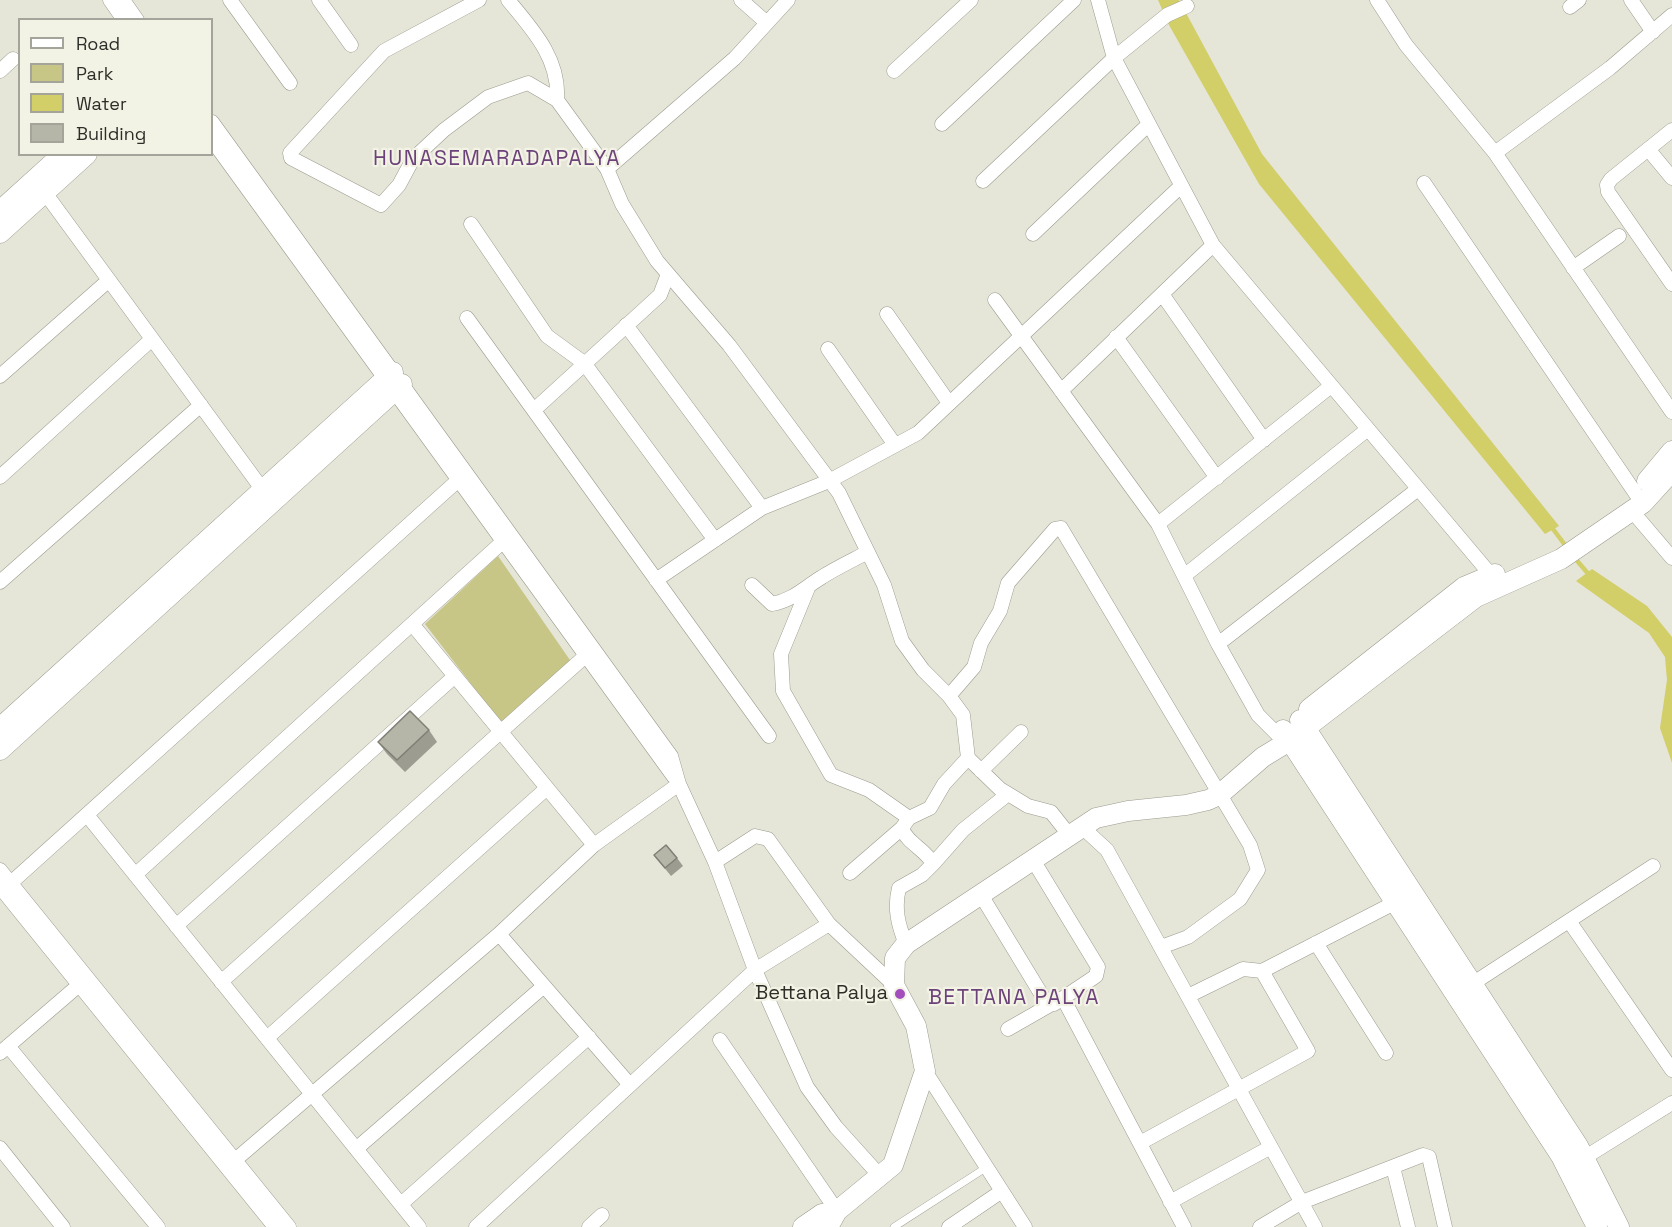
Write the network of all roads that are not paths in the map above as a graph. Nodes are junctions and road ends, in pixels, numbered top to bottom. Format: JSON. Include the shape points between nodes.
{"nodes":[{"id":1,"x":110,"y":0,"type":"edge"},
{"id":2,"x":123,"y":0,"type":"edge"},
{"id":3,"x":230,"y":0,"type":"edge"},
{"id":4,"x":319,"y":0,"type":"edge"},
{"id":5,"x":479,"y":0,"type":"edge"},
{"id":6,"x":508,"y":0,"type":"edge"},
{"id":7,"x":741,"y":0,"type":"edge"},
{"id":8,"x":788,"y":0,"type":"edge"},
{"id":9,"x":971,"y":0,"type":"edge"},
{"id":10,"x":1074,"y":0,"type":"edge"},
{"id":11,"x":1098,"y":0,"type":"edge"},
{"id":12,"x":1377,"y":0,"type":"edge"},
{"id":13,"x":1631,"y":0,"type":"edge"},
{"id":14,"x":1187,"y":6,"type":"dead end"},
{"id":15,"x":1672,"y":15,"type":"edge"},
{"id":16,"x":123,"y":18,"type":"edge"},
{"id":17,"x":136,"y":18,"type":"edge"},
{"id":18,"x":767,"y":23,"type":"junction"},
{"id":19,"x":1653,"y":32,"type":"junction"},
{"id":20,"x":351,"y":45,"type":"dead end"},
{"id":21,"x":1114,"y":58,"type":"junction"},
{"id":22,"x":13,"y":59,"type":"dead end"},
{"id":23,"x":894,"y":70,"type":"dead end"},
{"id":24,"x":0,"y":71,"type":"edge"},
{"id":25,"x":290,"y":83,"type":"dead end"},
{"id":26,"x":557,"y":100,"type":"junction"},
{"id":27,"x":213,"y":123,"type":"edge"},
{"id":28,"x":942,"y":124,"type":"dead end"},
{"id":29,"x":1149,"y":124,"type":"junction"},
{"id":30,"x":1672,"y":130,"type":"edge"},
{"id":31,"x":213,"y":141,"type":"edge"},
{"id":32,"x":1648,"y":149,"type":"junction"},
{"id":33,"x":1495,"y":153,"type":"junction"},
{"id":34,"x":62,"y":156,"type":"edge"},
{"id":35,"x":84,"y":156,"type":"edge"},
{"id":36,"x":607,"y":169,"type":"junction"},
{"id":37,"x":1672,"y":178,"type":"edge"},
{"id":38,"x":983,"y":181,"type":"dead end"},
{"id":39,"x":1424,"y":183,"type":"dead end"},
{"id":40,"x":40,"y":186,"type":"junction"},
{"id":41,"x":1181,"y":186,"type":"junction"},
{"id":42,"x":0,"y":211,"type":"edge"},
{"id":43,"x":471,"y":224,"type":"dead end"},
{"id":44,"x":0,"y":233,"type":"edge"},
{"id":45,"x":1033,"y":234,"type":"dead end"},
{"id":46,"x":1619,"y":236,"type":"dead end"},
{"id":47,"x":1213,"y":245,"type":"junction"},
{"id":48,"x":1574,"y":268,"type":"junction"},
{"id":49,"x":668,"y":274,"type":"junction"},
{"id":50,"x":109,"y":280,"type":"junction"},
{"id":51,"x":1672,"y":284,"type":"edge"},
{"id":52,"x":1162,"y":294,"type":"junction"},
{"id":53,"x":995,"y":300,"type":"dead end"},
{"id":54,"x":887,"y":314,"type":"dead end"},
{"id":55,"x":467,"y":318,"type":"dead end"},
{"id":56,"x":626,"y":325,"type":"junction"},
{"id":57,"x":1020,"y":335,"type":"junction"},
{"id":58,"x":1116,"y":337,"type":"junction"},
{"id":59,"x":153,"y":339,"type":"junction"},
{"id":60,"x":828,"y":349,"type":"dead end"},
{"id":61,"x":584,"y":363,"type":"junction"},
{"id":62,"x":0,"y":376,"type":"edge"},
{"id":63,"x":393,"y":382,"type":"junction"},
{"id":64,"x":1331,"y":386,"type":"junction"},
{"id":65,"x":1061,"y":391,"type":"junction"},
{"id":66,"x":949,"y":403,"type":"junction"},
{"id":67,"x":201,"y":405,"type":"junction"},
{"id":68,"x":534,"y":410,"type":"junction"},
{"id":69,"x":1672,"y":412,"type":"edge"},
{"id":70,"x":1368,"y":429,"type":"junction"},
{"id":71,"x":1264,"y":440,"type":"junction"},
{"id":72,"x":895,"y":445,"type":"junction"},
{"id":73,"x":1672,"y":451,"type":"edge"},
{"id":74,"x":1672,"y":471,"type":"edge"},
{"id":75,"x":0,"y":477,"type":"edge"},
{"id":76,"x":463,"y":477,"type":"junction"},
{"id":77,"x":1217,"y":478,"type":"junction"},
{"id":78,"x":829,"y":481,"type":"junction"},
{"id":79,"x":1418,"y":489,"type":"junction"},
{"id":80,"x":268,"y":496,"type":"junction"},
{"id":81,"x":1634,"y":503,"type":"junction"},
{"id":82,"x":762,"y":508,"type":"junction"},
{"id":83,"x":1158,"y":525,"type":"junction"},
{"id":84,"x":507,"y":538,"type":"junction"},
{"id":85,"x":715,"y":540,"type":"junction"},
{"id":86,"x":868,"y":552,"type":"junction"},
{"id":87,"x":1558,"y":554,"type":"junction"},
{"id":88,"x":1672,"y":558,"type":"edge"},
{"id":89,"x":1491,"y":575,"type":"junction"},
{"id":90,"x":1184,"y":576,"type":"junction"},
{"id":91,"x":656,"y":580,"type":"junction"},
{"id":92,"x":0,"y":582,"type":"edge"},
{"id":93,"x":752,"y":585,"type":"dead end"},
{"id":94,"x":808,"y":588,"type":"junction"},
{"id":95,"x":1473,"y":590,"type":"junction"},
{"id":96,"x":412,"y":624,"type":"junction"},
{"id":97,"x":1218,"y":644,"type":"junction"},
{"id":98,"x":590,"y":652,"type":"junction"},
{"id":99,"x":455,"y":676,"type":"junction"},
{"id":100,"x":949,"y":696,"type":"junction"},
{"id":101,"x":0,"y":728,"type":"edge"},
{"id":102,"x":500,"y":730,"type":"junction"},
{"id":103,"x":1291,"y":730,"type":"junction"},
{"id":104,"x":1021,"y":732,"type":"dead end"},
{"id":105,"x":769,"y":736,"type":"dead end"},
{"id":106,"x":0,"y":750,"type":"edge"},
{"id":107,"x":968,"y":759,"type":"junction"},
{"id":108,"x":981,"y":771,"type":"junction"},
{"id":109,"x":679,"y":784,"type":"junction"},
{"id":110,"x":547,"y":788,"type":"junction"},
{"id":111,"x":1008,"y":794,"type":"junction"},
{"id":112,"x":1218,"y":795,"type":"junction"},
{"id":113,"x":87,"y":815,"type":"junction"},
{"id":114,"x":906,"y":823,"type":"junction"},
{"id":115,"x":1076,"y":832,"type":"junction"},
{"id":116,"x":594,"y":845,"type":"junction"},
{"id":117,"x":1033,"y":860,"type":"junction"},
{"id":118,"x":715,"y":862,"type":"junction"},
{"id":119,"x":933,"y":864,"type":"junction"},
{"id":120,"x":1653,"y":866,"type":"dead end"},
{"id":121,"x":0,"y":870,"type":"edge"},
{"id":122,"x":850,"y":873,"type":"dead end"},
{"id":123,"x":135,"y":875,"type":"junction"},
{"id":124,"x":5,"y":887,"type":"edge"},
{"id":125,"x":981,"y":895,"type":"junction"},
{"id":126,"x":1404,"y":898,"type":"junction"},
{"id":127,"x":1569,"y":921,"type":"junction"},
{"id":128,"x":829,"y":924,"type":"junction"},
{"id":129,"x":176,"y":926,"type":"junction"},
{"id":130,"x":498,"y":934,"type":"junction"},
{"id":131,"x":1316,"y":943,"type":"junction"},
{"id":132,"x":906,"y":944,"type":"junction"},
{"id":133,"x":1161,"y":947,"type":"junction"},
{"id":134,"x":755,"y":970,"type":"junction"},
{"id":135,"x":1262,"y":971,"type":"junction"},
{"id":136,"x":83,"y":981,"type":"junction"},
{"id":137,"x":221,"y":982,"type":"junction"},
{"id":138,"x":1472,"y":984,"type":"junction"},
{"id":139,"x":894,"y":985,"type":"junction"},
{"id":140,"x":544,"y":986,"type":"junction"},
{"id":141,"x":1188,"y":996,"type":"junction"},
{"id":142,"x":1063,"y":998,"type":"junction"},
{"id":143,"x":1050,"y":1005,"type":"junction"},
{"id":144,"x":1008,"y":1029,"type":"dead end"},
{"id":145,"x":589,"y":1037,"type":"junction"},
{"id":146,"x":267,"y":1038,"type":"junction"},
{"id":147,"x":720,"y":1040,"type":"dead end"},
{"id":148,"x":4,"y":1050,"type":"edge"},
{"id":149,"x":1386,"y":1053,"type":"dead end"},
{"id":150,"x":1672,"y":1070,"type":"edge"},
{"id":151,"x":925,"y":1071,"type":"junction"},
{"id":152,"x":630,"y":1085,"type":"junction"},
{"id":153,"x":1241,"y":1090,"type":"junction"},
{"id":154,"x":312,"y":1095,"type":"junction"},
{"id":155,"x":1672,"y":1103,"type":"edge"},
{"id":156,"x":1140,"y":1143,"type":"junction"},
{"id":157,"x":1271,"y":1147,"type":"junction"},
{"id":158,"x":0,"y":1148,"type":"edge"},
{"id":159,"x":356,"y":1149,"type":"junction"},
{"id":160,"x":1584,"y":1158,"type":"junction"},
{"id":161,"x":231,"y":1164,"type":"junction"},
{"id":162,"x":987,"y":1167,"type":"junction"},
{"id":163,"x":1393,"y":1167,"type":"junction"},
{"id":164,"x":881,"y":1177,"type":"junction"},
{"id":165,"x":1002,"y":1191,"type":"junction"},
{"id":166,"x":1170,"y":1202,"type":"junction"},
{"id":167,"x":1302,"y":1202,"type":"junction"},
{"id":168,"x":401,"y":1204,"type":"junction"},
{"id":169,"x":602,"y":1215,"type":"dead end"},
{"id":170,"x":832,"y":1219,"type":"edge"},
{"id":171,"x":63,"y":1227,"type":"edge"},
{"id":172,"x":158,"y":1227,"type":"edge"},
{"id":173,"x":275,"y":1227,"type":"edge"},
{"id":174,"x":289,"y":1227,"type":"edge"},
{"id":175,"x":419,"y":1227,"type":"edge"},
{"id":176,"x":476,"y":1227,"type":"edge"},
{"id":177,"x":589,"y":1227,"type":"edge"},
{"id":178,"x":803,"y":1227,"type":"edge"},
{"id":179,"x":894,"y":1227,"type":"edge"},
{"id":180,"x":950,"y":1227,"type":"edge"},
{"id":181,"x":1024,"y":1227,"type":"edge"},
{"id":182,"x":1184,"y":1227,"type":"edge"},
{"id":183,"x":1260,"y":1227,"type":"edge"},
{"id":184,"x":1315,"y":1227,"type":"edge"},
{"id":185,"x":1408,"y":1227,"type":"edge"},
{"id":186,"x":1445,"y":1227,"type":"edge"},
{"id":187,"x":1598,"y":1227,"type":"edge"},
{"id":188,"x":1619,"y":1227,"type":"edge"}],
"edges":[{"from":1,"to":16,"type":"street"},
{"from":2,"to":17,"type":"street"},
{"from":3,"to":25,"type":"street"},
{"from":4,"to":20,"type":"street"},
{"from":5,"to":26,"type":"street","via":[[384,51],[290,153],[291,158],[381,205],[414,159],[444,129],[488,97],[528,83]]},
{"from":6,"to":26,"type":"street","via":[[537,35],[557,73]]},
{"from":7,"to":18,"type":"street"},
{"from":8,"to":18,"type":"street"},
{"from":9,"to":23,"type":"street"},
{"from":10,"to":28,"type":"street"},
{"from":11,"to":21,"type":"street"},
{"from":12,"to":33,"type":"street","via":[[1406,45]]},
{"from":13,"to":19,"type":"street"},
{"from":14,"to":21,"type":"street","via":[[1167,15]]},
{"from":15,"to":19,"type":"street"},
{"from":18,"to":36,"type":"street","via":[[735,58]]},
{"from":19,"to":33,"type":"street"},
{"from":21,"to":29,"type":"street"},
{"from":21,"to":38,"type":"street"},
{"from":22,"to":24,"type":"street"},
{"from":26,"to":36,"type":"street"},
{"from":27,"to":63,"type":"street"},
{"from":29,"to":41,"type":"street"},
{"from":29,"to":45,"type":"street"},
{"from":30,"to":32,"type":"street"},
{"from":31,"to":63,"type":"street"},
{"from":32,"to":37,"type":"street"},
{"from":32,"to":51,"type":"street","via":[[1607,184],[1608,192]]},
{"from":33,"to":48,"type":"street"},
{"from":34,"to":40,"type":"street"},
{"from":35,"to":40,"type":"street"},
{"from":36,"to":49,"type":"street","via":[[622,204]]},
{"from":39,"to":81,"type":"street"},
{"from":40,"to":42,"type":"street"},
{"from":40,"to":44,"type":"street"},
{"from":40,"to":50,"type":"street"},
{"from":41,"to":47,"type":"street"},
{"from":41,"to":57,"type":"street"},
{"from":43,"to":61,"type":"street","via":[[547,336]]},
{"from":46,"to":48,"type":"street"},
{"from":47,"to":52,"type":"street"},
{"from":47,"to":64,"type":"street"},
{"from":48,"to":69,"type":"street"},
{"from":49,"to":56,"type":"street","via":[[660,295]]},
{"from":49,"to":78,"type":"street","via":[[729,345]]},
{"from":50,"to":59,"type":"street"},
{"from":50,"to":62,"type":"street"},
{"from":52,"to":58,"type":"street"},
{"from":52,"to":71,"type":"street"},
{"from":53,"to":57,"type":"street"},
{"from":54,"to":66,"type":"street"},
{"from":55,"to":68,"type":"street"},
{"from":56,"to":61,"type":"street"},
{"from":56,"to":82,"type":"street"},
{"from":57,"to":65,"type":"street"},
{"from":57,"to":66,"type":"street"},
{"from":58,"to":65,"type":"street"},
{"from":58,"to":77,"type":"street"},
{"from":59,"to":67,"type":"street"},
{"from":59,"to":75,"type":"street"},
{"from":60,"to":72,"type":"street"},
{"from":61,"to":68,"type":"street"},
{"from":61,"to":85,"type":"street"},
{"from":63,"to":76,"type":"street"},
{"from":63,"to":80,"type":"street"},
{"from":64,"to":70,"type":"street"},
{"from":64,"to":71,"type":"street"},
{"from":65,"to":83,"type":"street"},
{"from":66,"to":72,"type":"street","via":[[918,433]]},
{"from":67,"to":80,"type":"street"},
{"from":67,"to":92,"type":"street"},
{"from":68,"to":91,"type":"street"},
{"from":70,"to":79,"type":"street"},
{"from":70,"to":90,"type":"street"},
{"from":71,"to":77,"type":"street"},
{"from":72,"to":78,"type":"street"},
{"from":73,"to":81,"type":"street"},
{"from":74,"to":81,"type":"street","via":[[1643,503]]},
{"from":76,"to":84,"type":"street"},
{"from":76,"to":113,"type":"street"},
{"from":77,"to":83,"type":"street"},
{"from":78,"to":82,"type":"street"},
{"from":78,"to":86,"type":"street"},
{"from":79,"to":89,"type":"street"},
{"from":79,"to":97,"type":"street"},
{"from":80,"to":101,"type":"street"},
{"from":80,"to":106,"type":"street"},
{"from":81,"to":87,"type":"street"},
{"from":81,"to":88,"type":"street"},
{"from":82,"to":85,"type":"street"},
{"from":83,"to":90,"type":"street"},
{"from":84,"to":96,"type":"street"},
{"from":84,"to":98,"type":"street"},
{"from":85,"to":91,"type":"street"},
{"from":86,"to":94,"type":"street"},
{"from":86,"to":100,"type":"street","via":[[884,585],[902,640],[923,670]]},
{"from":87,"to":89,"type":"street"},
{"from":87,"to":95,"type":"street"},
{"from":89,"to":95,"type":"street"},
{"from":90,"to":97,"type":"street"},
{"from":91,"to":105,"type":"street"},
{"from":93,"to":94,"type":"street","via":[[772,604]]},
{"from":94,"to":114,"type":"street","via":[[781,654],[783,692],[831,775],[869,790]]},
{"from":95,"to":103,"type":"street"},
{"from":96,"to":99,"type":"street"},
{"from":96,"to":123,"type":"street"},
{"from":97,"to":103,"type":"street","via":[[1258,716]]},
{"from":98,"to":102,"type":"street"},
{"from":98,"to":109,"type":"street"},
{"from":98,"to":109,"type":"street","via":[[671,756]]},
{"from":99,"to":102,"type":"street"},
{"from":99,"to":129,"type":"street"},
{"from":100,"to":107,"type":"street","via":[[963,715]]},
{"from":100,"to":112,"type":"street","via":[[974,667],[981,643],[1000,611],[1008,583],[1055,529],[1062,528]]},
{"from":102,"to":110,"type":"street"},
{"from":102,"to":137,"type":"street"},
{"from":103,"to":112,"type":"street"},
{"from":103,"to":126,"type":"street"},
{"from":104,"to":108,"type":"street"},
{"from":107,"to":108,"type":"street"},
{"from":107,"to":114,"type":"street","via":[[944,784],[930,808]]},
{"from":108,"to":111,"type":"street"},
{"from":109,"to":116,"type":"street"},
{"from":109,"to":118,"type":"street"},
{"from":110,"to":116,"type":"street"},
{"from":110,"to":146,"type":"street"},
{"from":111,"to":115,"type":"street","via":[[1028,806],[1051,812]]},
{"from":111,"to":119,"type":"street","via":[[963,830]]},
{"from":112,"to":115,"type":"street","via":[[1186,805],[1096,818]]},
{"from":112,"to":133,"type":"street","via":[[1250,845],[1258,870],[1240,899],[1188,937]]},
{"from":113,"to":123,"type":"street"},
{"from":113,"to":124,"type":"street"},
{"from":114,"to":119,"type":"street","via":[[905,836]]},
{"from":114,"to":122,"type":"street"},
{"from":115,"to":117,"type":"street"},
{"from":115,"to":133,"type":"street","via":[[1107,850]]},
{"from":116,"to":130,"type":"street"},
{"from":117,"to":125,"type":"street"},
{"from":117,"to":142,"type":"street","via":[[1098,967],[1095,976]]},
{"from":118,"to":128,"type":"street","via":[[754,836],[764,836]]},
{"from":118,"to":134,"type":"street"},
{"from":119,"to":132,"type":"street","via":[[899,888],[895,903]]},
{"from":120,"to":127,"type":"street"},
{"from":121,"to":124,"type":"street"},
{"from":123,"to":129,"type":"street"},
{"from":124,"to":136,"type":"street"},
{"from":125,"to":132,"type":"street"},
{"from":125,"to":143,"type":"street"},
{"from":126,"to":131,"type":"street"},
{"from":126,"to":138,"type":"street"},
{"from":126,"to":187,"type":"street","via":[[1561,1156]]},
{"from":127,"to":138,"type":"street"},
{"from":127,"to":150,"type":"street"},
{"from":128,"to":134,"type":"street"},
{"from":128,"to":139,"type":"street"},
{"from":129,"to":137,"type":"street"},
{"from":130,"to":140,"type":"street"},
{"from":130,"to":154,"type":"street"},
{"from":131,"to":135,"type":"street"},
{"from":131,"to":149,"type":"street"},
{"from":132,"to":139,"type":"street","via":[[895,958]]},
{"from":133,"to":141,"type":"street"},
{"from":134,"to":152,"type":"street"},
{"from":134,"to":164,"type":"street","via":[[807,1087],[836,1127]]},
{"from":135,"to":141,"type":"street","via":[[1243,969]]},
{"from":135,"to":153,"type":"street","via":[[1308,1051]]},
{"from":136,"to":148,"type":"street"},
{"from":136,"to":161,"type":"street"},
{"from":137,"to":146,"type":"street"},
{"from":138,"to":160,"type":"street"},
{"from":139,"to":151,"type":"street","via":[[916,1026]]},
{"from":140,"to":145,"type":"street"},
{"from":140,"to":159,"type":"street"},
{"from":141,"to":153,"type":"street"},
{"from":142,"to":143,"type":"street"},
{"from":142,"to":156,"type":"street"},
{"from":143,"to":144,"type":"street"},
{"from":145,"to":152,"type":"street"},
{"from":145,"to":168,"type":"street"},
{"from":146,"to":154,"type":"street"},
{"from":147,"to":170,"type":"street"},
{"from":148,"to":172,"type":"street"},
{"from":151,"to":162,"type":"street"},
{"from":151,"to":164,"type":"street","via":[[893,1165]]},
{"from":152,"to":176,"type":"street"},
{"from":153,"to":156,"type":"street"},
{"from":153,"to":157,"type":"street"},
{"from":154,"to":159,"type":"street"},
{"from":154,"to":161,"type":"street"},
{"from":155,"to":160,"type":"street"},
{"from":156,"to":166,"type":"street"},
{"from":157,"to":166,"type":"street"},
{"from":157,"to":167,"type":"street"},
{"from":158,"to":171,"type":"street"},
{"from":159,"to":168,"type":"street"},
{"from":160,"to":188,"type":"street"},
{"from":161,"to":173,"type":"street"},
{"from":161,"to":174,"type":"street"},
{"from":162,"to":165,"type":"street"},
{"from":162,"to":179,"type":"lane"},
{"from":163,"to":167,"type":"street"},
{"from":163,"to":185,"type":"street"},
{"from":163,"to":186,"type":"street","via":[[1423,1155],[1430,1157]]},
{"from":164,"to":170,"type":"street"},
{"from":165,"to":180,"type":"street"},
{"from":165,"to":181,"type":"street"},
{"from":166,"to":182,"type":"street"},
{"from":167,"to":183,"type":"street"},
{"from":167,"to":184,"type":"street"},
{"from":168,"to":175,"type":"street"},
{"from":169,"to":177,"type":"street"},
{"from":170,"to":178,"type":"street","via":[[822,1214]]}]}
